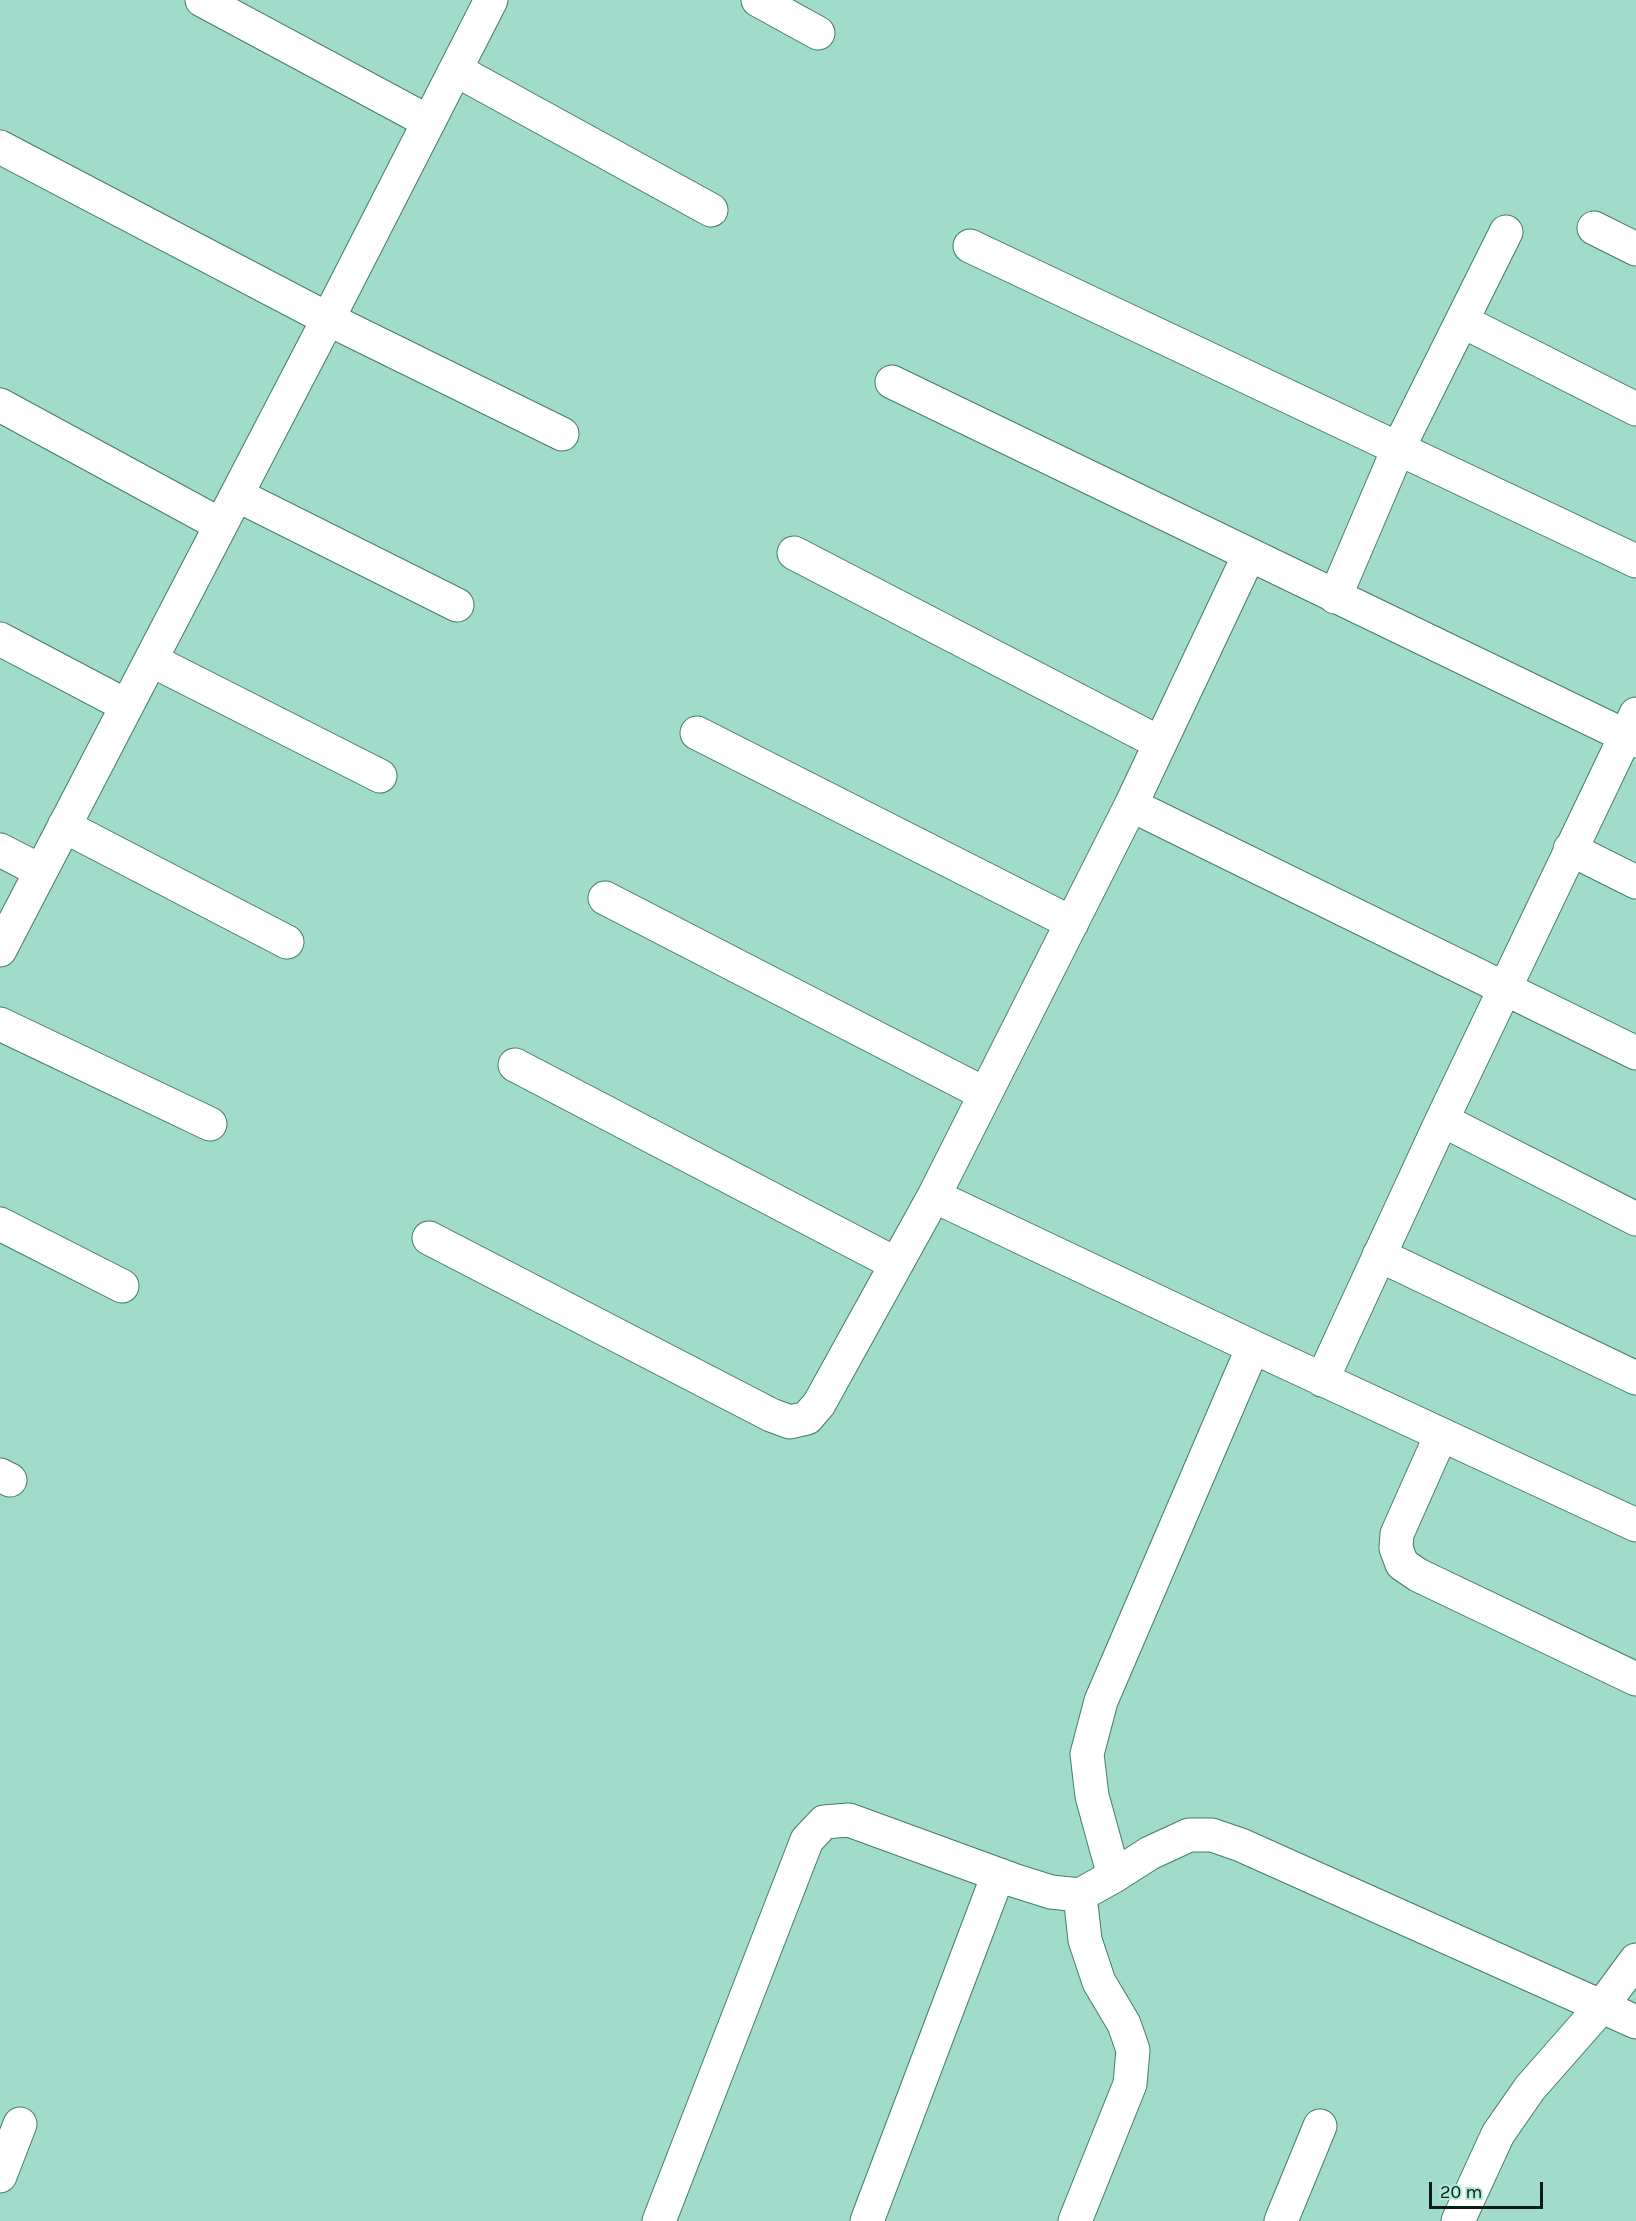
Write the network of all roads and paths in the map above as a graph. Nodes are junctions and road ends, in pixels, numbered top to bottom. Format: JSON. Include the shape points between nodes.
{"nodes":[{"id":1,"x":202,"y":0,"type":"edge"},
{"id":2,"x":491,"y":0,"type":"edge"},
{"id":3,"x":758,"y":0,"type":"edge"},
{"id":4,"x":818,"y":33,"type":"dead end"},
{"id":5,"x":456,"y":70,"type":"junction"},
{"id":6,"x":429,"y":122,"type":"junction"},
{"id":7,"x":0,"y":147,"type":"edge"},
{"id":8,"x":711,"y":210,"type":"dead end"},
{"id":9,"x":1594,"y":228,"type":"dead end"},
{"id":10,"x":1506,"y":232,"type":"dead end"},
{"id":11,"x":970,"y":246,"type":"dead end"},
{"id":12,"x":1636,"y":249,"type":"edge"},
{"id":13,"x":328,"y":319,"type":"junction"},
{"id":14,"x":1462,"y":321,"type":"junction"},
{"id":15,"x":891,"y":382,"type":"dead end"},
{"id":16,"x":0,"y":405,"type":"edge"},
{"id":17,"x":1636,"y":410,"type":"edge"},
{"id":18,"x":562,"y":434,"type":"dead end"},
{"id":19,"x":1399,"y":447,"type":"junction"},
{"id":20,"x":237,"y":495,"type":"junction"},
{"id":21,"x":221,"y":525,"type":"junction"},
{"id":22,"x":794,"y":554,"type":"dead end"},
{"id":23,"x":1249,"y":555,"type":"junction"},
{"id":24,"x":1636,"y":561,"type":"edge"},
{"id":25,"x":1335,"y":597,"type":"junction"},
{"id":26,"x":457,"y":604,"type":"dead end"},
{"id":27,"x":0,"y":639,"type":"edge"},
{"id":28,"x":151,"y":660,"type":"junction"},
{"id":29,"x":127,"y":706,"type":"junction"},
{"id":30,"x":1632,"y":730,"type":"edge"},
{"id":31,"x":698,"y":733,"type":"dead end"},
{"id":32,"x":1160,"y":743,"type":"junction"},
{"id":33,"x":380,"y":776,"type":"dead end"},
{"id":34,"x":1131,"y":805,"type":"junction"},
{"id":35,"x":64,"y":826,"type":"junction"},
{"id":36,"x":1570,"y":849,"type":"junction"},
{"id":37,"x":0,"y":850,"type":"edge"},
{"id":38,"x":40,"y":872,"type":"junction"},
{"id":39,"x":1636,"y":882,"type":"edge"},
{"id":40,"x":605,"y":898,"type":"dead end"},
{"id":41,"x":1072,"y":923,"type":"junction"},
{"id":42,"x":287,"y":942,"type":"dead end"},
{"id":43,"x":0,"y":950,"type":"edge"},
{"id":44,"x":1504,"y":989,"type":"junction"},
{"id":45,"x":0,"y":1024,"type":"edge"},
{"id":46,"x":1636,"y":1053,"type":"edge"},
{"id":47,"x":515,"y":1065,"type":"dead end"},
{"id":48,"x":985,"y":1094,"type":"junction"},
{"id":49,"x":1442,"y":1120,"type":"junction"},
{"id":50,"x":210,"y":1124,"type":"dead end"},
{"id":51,"x":934,"y":1196,"type":"junction"},
{"id":52,"x":1636,"y":1219,"type":"edge"},
{"id":53,"x":0,"y":1224,"type":"edge"},
{"id":54,"x":429,"y":1238,"type":"dead end"},
{"id":55,"x":1379,"y":1255,"type":"junction"},
{"id":56,"x":896,"y":1264,"type":"junction"},
{"id":57,"x":122,"y":1286,"type":"dead end"},
{"id":58,"x":1253,"y":1347,"type":"junction"},
{"id":59,"x":1636,"y":1378,"type":"edge"},
{"id":60,"x":1322,"y":1380,"type":"junction"},
{"id":61,"x":1441,"y":1435,"type":"junction"},
{"id":62,"x":1636,"y":1525,"type":"edge"},
{"id":63,"x":1636,"y":1679,"type":"edge"},
{"id":64,"x":998,"y":1875,"type":"junction"},
{"id":65,"x":1114,"y":1876,"type":"junction"},
{"id":66,"x":1080,"y":1895,"type":"junction"},
{"id":67,"x":1636,"y":1960,"type":"edge"},
{"id":68,"x":1602,"y":2006,"type":"junction"},
{"id":69,"x":1636,"y":2022,"type":"edge"},
{"id":70,"x":20,"y":2124,"type":"dead end"},
{"id":71,"x":1320,"y":2126,"type":"dead end"},
{"id":72,"x":0,"y":2176,"type":"edge"},
{"id":73,"x":659,"y":2221,"type":"edge"},
{"id":74,"x":867,"y":2221,"type":"edge"},
{"id":75,"x":1075,"y":2221,"type":"edge"},
{"id":76,"x":1281,"y":2221,"type":"edge"},
{"id":77,"x":1458,"y":2221,"type":"edge"}],
"edges":[{"from":1,"to":6,"type":"street"},
{"from":2,"to":5,"type":"street"},
{"from":3,"to":4,"type":"street"},
{"from":5,"to":6,"type":"street"},
{"from":5,"to":8,"type":"street"},
{"from":6,"to":13,"type":"street"},
{"from":7,"to":13,"type":"street"},
{"from":9,"to":12,"type":"street"},
{"from":10,"to":14,"type":"street"},
{"from":11,"to":19,"type":"street"},
{"from":13,"to":18,"type":"street"},
{"from":13,"to":20,"type":"street"},
{"from":14,"to":17,"type":"street"},
{"from":14,"to":19,"type":"street"},
{"from":15,"to":23,"type":"street"},
{"from":16,"to":21,"type":"street"},
{"from":19,"to":24,"type":"street"},
{"from":19,"to":25,"type":"street"},
{"from":20,"to":21,"type":"street"},
{"from":20,"to":26,"type":"street"},
{"from":21,"to":28,"type":"street"},
{"from":22,"to":32,"type":"street"},
{"from":23,"to":25,"type":"street"},
{"from":23,"to":32,"type":"street"},
{"from":25,"to":30,"type":"street"},
{"from":27,"to":29,"type":"street"},
{"from":28,"to":29,"type":"street"},
{"from":28,"to":33,"type":"street"},
{"from":29,"to":35,"type":"street"},
{"from":30,"to":36,"type":"street"},
{"from":31,"to":41,"type":"street"},
{"from":32,"to":34,"type":"street"},
{"from":34,"to":41,"type":"street"},
{"from":34,"to":44,"type":"street"},
{"from":35,"to":38,"type":"street"},
{"from":35,"to":42,"type":"street"},
{"from":36,"to":39,"type":"street"},
{"from":36,"to":44,"type":"street"},
{"from":37,"to":38,"type":"street"},
{"from":38,"to":43,"type":"street"},
{"from":40,"to":48,"type":"street"},
{"from":41,"to":48,"type":"street"},
{"from":44,"to":46,"type":"street"},
{"from":44,"to":49,"type":"street"},
{"from":45,"to":50,"type":"street"},
{"from":47,"to":56,"type":"street"},
{"from":48,"to":51,"type":"street"},
{"from":49,"to":52,"type":"street"},
{"from":49,"to":55,"type":"street"},
{"from":51,"to":56,"type":"street"},
{"from":51,"to":58,"type":"street"},
{"from":53,"to":57,"type":"street"},
{"from":54,"to":56,"type":"street","via":[[790,1422],[807,1418],[819,1404]]},
{"from":55,"to":59,"type":"street"},
{"from":55,"to":60,"type":"street"},
{"from":58,"to":60,"type":"street"},
{"from":58,"to":65,"type":"street","via":[[1105,1690],[1095,1722],[1087,1755],[1092,1796]]},
{"from":60,"to":61,"type":"street"},
{"from":61,"to":62,"type":"street"},
{"from":61,"to":63,"type":"street","via":[[1397,1534],[1396,1548],[1402,1564]]},
{"from":64,"to":66,"type":"street","via":[[1051,1892]]},
{"from":64,"to":73,"type":"street","via":[[849,1820],[824,1822],[807,1840]]},
{"from":64,"to":74,"type":"street"},
{"from":65,"to":66,"type":"street"},
{"from":65,"to":68,"type":"street","via":[[1189,1835],[1212,1835]]},
{"from":66,"to":75,"type":"street","via":[[1085,1941],[1095,1971],[1124,2024],[1133,2050],[1130,2084]]},
{"from":67,"to":68,"type":"street"},
{"from":68,"to":69,"type":"street"},
{"from":68,"to":77,"type":"street","via":[[1530,2088],[1498,2134]]},
{"from":70,"to":72,"type":"street"},
{"from":71,"to":76,"type":"street"}]}
